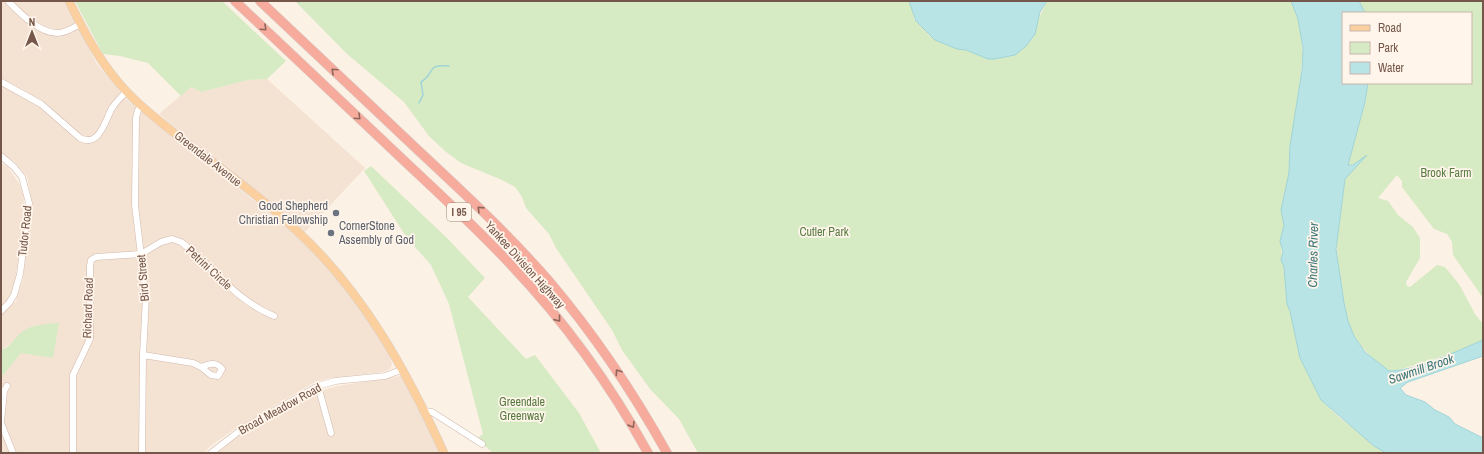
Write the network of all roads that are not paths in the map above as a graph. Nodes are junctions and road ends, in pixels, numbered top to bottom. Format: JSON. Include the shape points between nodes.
{"nodes":[{"id":1,"x":8,"y":1,"type":"edge"},
{"id":2,"x":68,"y":1,"type":"edge"},
{"id":3,"x":235,"y":1,"type":"edge"},
{"id":4,"x":260,"y":1,"type":"edge"},
{"id":5,"x":80,"y":24,"type":"junction"},
{"id":6,"x":1,"y":82,"type":"edge"},
{"id":7,"x":126,"y":92,"type":"junction"},
{"id":8,"x":142,"y":106,"type":"junction"},
{"id":9,"x":1,"y":156,"type":"edge"},
{"id":10,"x":141,"y":254,"type":"junction"},
{"id":11,"x":1,"y":311,"type":"edge"},
{"id":12,"x":274,"y":316,"type":"dead end"},
{"id":13,"x":143,"y":355,"type":"junction"},
{"id":14,"x":201,"y":367,"type":"dead end"},
{"id":15,"x":401,"y":370,"type":"junction"},
{"id":16,"x":7,"y":386,"type":"dead end"},
{"id":17,"x":318,"y":386,"type":"junction"},
{"id":18,"x":423,"y":411,"type":"junction"},
{"id":19,"x":1,"y":422,"type":"edge"},
{"id":20,"x":331,"y":433,"type":"dead end"},
{"id":21,"x":482,"y":444,"type":"dead end"},
{"id":22,"x":12,"y":453,"type":"edge"},
{"id":23,"x":73,"y":453,"type":"edge"},
{"id":24,"x":142,"y":453,"type":"edge"},
{"id":25,"x":211,"y":453,"type":"edge"},
{"id":26,"x":444,"y":453,"type":"edge"},
{"id":27,"x":648,"y":453,"type":"edge"},
{"id":28,"x":667,"y":453,"type":"edge"}],
"edges":[{"from":1,"to":5,"type":"street","via":[[19,12],[51,32],[62,33]]},
{"from":2,"to":5,"type":"main road","name":"Greendale Avenue"},
{"from":3,"to":27,"type":"highway","name":"Yankee Division Highway","number":"I 95","one_way":true,"via":[[471,224],[518,272],[584,353]]},
{"from":28,"to":4,"type":"highway","name":"Yankee Division Highway","number":"I 95","one_way":true,"via":[[608,358],[532,262],[482,211]]},
{"from":5,"to":7,"type":"main road","name":"Greendale Avenue"},
{"from":6,"to":7,"type":"street","via":[[41,104],[80,138],[86,140],[92,140],[98,135],[112,108]]},
{"from":7,"to":8,"type":"main road","name":"Greendale Avenue"},
{"from":8,"to":10,"type":"street","name":"Bird Street","via":[[136,118],[135,205]]},
{"from":8,"to":15,"type":"main road","name":"Greendale Avenue","via":[[307,240],[364,306]]},
{"from":9,"to":11,"type":"street","name":"Tudor Road","via":[[22,178],[29,203],[20,274],[14,295]]},
{"from":10,"to":12,"type":"street","name":"Petrini Circle","via":[[161,242],[172,239],[181,242],[241,298],[255,308]]},
{"from":10,"to":13,"type":"street","name":"Bird Street","via":[[146,297]]},
{"from":10,"to":23,"type":"street","name":"Richard Road","via":[[108,255],[92,260],[90,339],[73,375]]},
{"from":13,"to":14,"type":"street","via":[[193,363]]},
{"from":13,"to":24,"type":"street","name":"Bird Street"},
{"from":15,"to":17,"type":"street","name":"Broad Meadow Road","via":[[385,376],[335,381]]},
{"from":15,"to":18,"type":"main road","name":"Greendale Avenue"},
{"from":16,"to":19,"type":"street"},
{"from":17,"to":20,"type":"street"},
{"from":17,"to":25,"type":"street","name":"Broad Meadow Road","via":[[242,429]]},
{"from":18,"to":21,"type":"street","via":[[432,412]]},
{"from":18,"to":26,"type":"main road","name":"Greendale Avenue"},
{"from":19,"to":22,"type":"street"}]}
